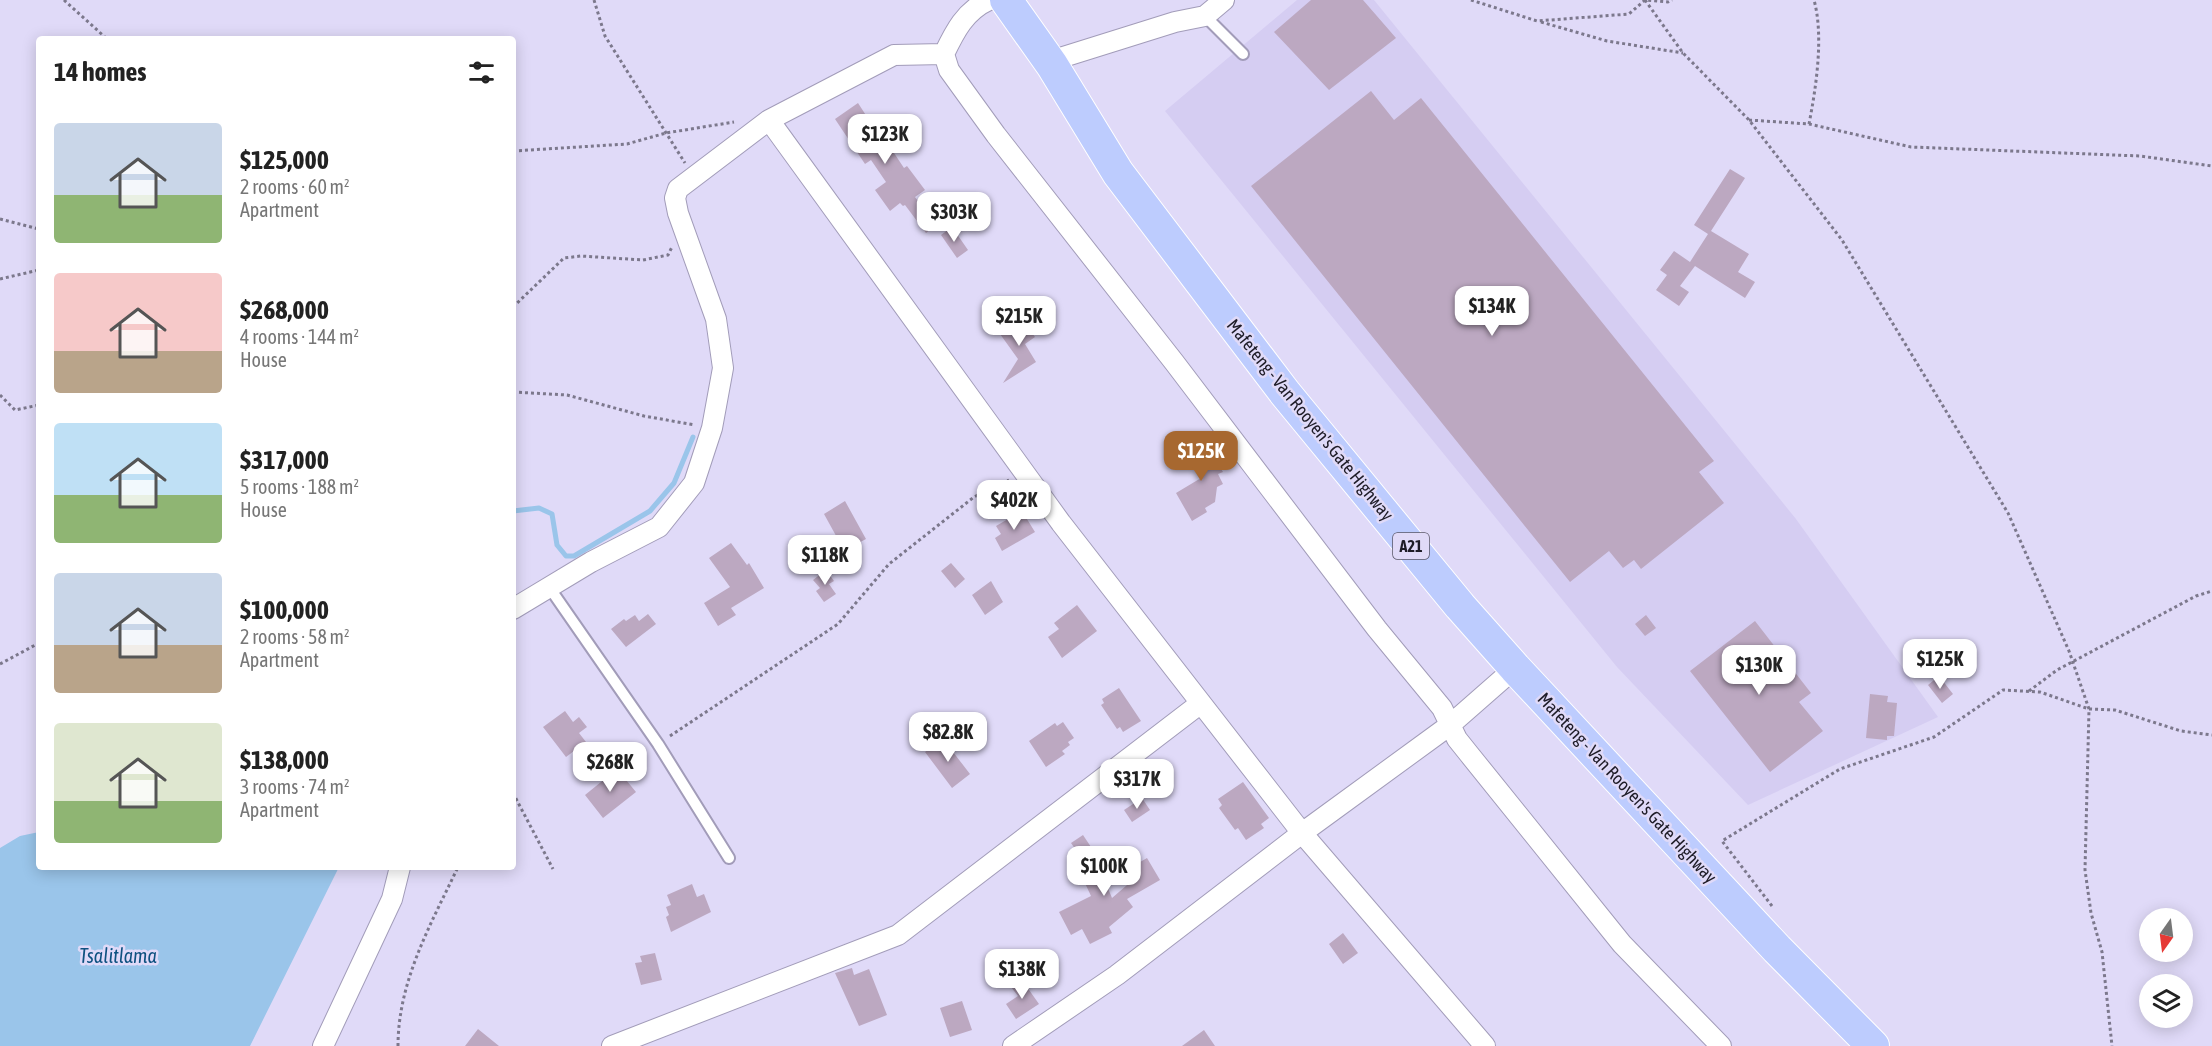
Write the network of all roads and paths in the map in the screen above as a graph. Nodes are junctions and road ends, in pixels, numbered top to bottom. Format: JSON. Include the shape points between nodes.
{"nodes":[{"id":1,"x":64,"y":0,"type":"edge"},
{"id":2,"x":594,"y":0,"type":"edge"},
{"id":3,"x":989,"y":0,"type":"edge"},
{"id":4,"x":1006,"y":0,"type":"edge"},
{"id":5,"x":1224,"y":0,"type":"edge"},
{"id":6,"x":1471,"y":0,"type":"edge"},
{"id":7,"x":1645,"y":0,"type":"edge"},
{"id":8,"x":1672,"y":0,"type":"edge"},
{"id":9,"x":1814,"y":0,"type":"edge"},
{"id":10,"x":1205,"y":16,"type":"junction"},
{"id":11,"x":1537,"y":21,"type":"junction"},
{"id":12,"x":104,"y":36,"type":"edge"},
{"id":13,"x":1683,"y":53,"type":"junction"},
{"id":14,"x":944,"y":54,"type":"junction"},
{"id":15,"x":1243,"y":54,"type":"dead end"},
{"id":16,"x":1052,"y":64,"type":"junction"},
{"id":17,"x":769,"y":120,"type":"junction"},
{"id":18,"x":1749,"y":120,"type":"junction"},
{"id":19,"x":735,"y":122,"type":"dead end"},
{"id":20,"x":1809,"y":124,"type":"junction"},
{"id":21,"x":666,"y":133,"type":"junction"},
{"id":22,"x":516,"y":152,"type":"edge"},
{"id":23,"x":2212,"y":166,"type":"edge"},
{"id":24,"x":693,"y":175,"type":"junction"},
{"id":25,"x":0,"y":219,"type":"edge"},
{"id":26,"x":36,"y":228,"type":"edge"},
{"id":27,"x":675,"y":243,"type":"dead end"},
{"id":28,"x":36,"y":271,"type":"edge"},
{"id":29,"x":0,"y":279,"type":"edge"},
{"id":30,"x":516,"y":304,"type":"edge"},
{"id":31,"x":516,"y":392,"type":"edge"},
{"id":32,"x":0,"y":395,"type":"edge"},
{"id":33,"x":36,"y":406,"type":"edge"},
{"id":34,"x":712,"y":428,"type":"junction"},
{"id":35,"x":1023,"y":473,"type":"junction"},
{"id":36,"x":549,"y":587,"type":"junction"},
{"id":37,"x":2212,"y":591,"type":"edge"},
{"id":38,"x":516,"y":607,"type":"edge"},
{"id":39,"x":36,"y":645,"type":"edge"},
{"id":40,"x":2073,"y":662,"type":"junction"},
{"id":41,"x":0,"y":664,"type":"edge"},
{"id":42,"x":1515,"y":668,"type":"junction"},
{"id":43,"x":2028,"y":692,"type":"junction"},
{"id":44,"x":1201,"y":702,"type":"junction"},
{"id":45,"x":2089,"y":709,"type":"junction"},
{"id":46,"x":1450,"y":725,"type":"junction"},
{"id":47,"x":2212,"y":735,"type":"edge"},
{"id":48,"x":658,"y":744,"type":"junction"},
{"id":49,"x":516,"y":799,"type":"edge"},
{"id":50,"x":1302,"y":833,"type":"junction"},
{"id":51,"x":729,"y":858,"type":"dead end"},
{"id":52,"x":553,"y":869,"type":"dead end"},
{"id":53,"x":399,"y":870,"type":"edge"},
{"id":54,"x":457,"y":870,"type":"edge"},
{"id":55,"x":1772,"y":907,"type":"dead end"},
{"id":56,"x":323,"y":1046,"type":"edge"},
{"id":57,"x":398,"y":1046,"type":"edge"},
{"id":58,"x":612,"y":1046,"type":"edge"},
{"id":59,"x":1013,"y":1046,"type":"edge"},
{"id":60,"x":1485,"y":1046,"type":"edge"},
{"id":61,"x":1721,"y":1046,"type":"edge"},
{"id":62,"x":1873,"y":1046,"type":"edge"},
{"id":63,"x":2112,"y":1046,"type":"edge"}],
"edges":[{"from":1,"to":12,"type":"path"},
{"from":2,"to":21,"type":"path","via":[[605,36]]},
{"from":3,"to":14,"type":"street","via":[[957,25]]},
{"from":4,"to":16,"type":"main road","name":"Mafeteng - Van Rooyen's Gate Highway","number":"A21"},
{"from":5,"to":10,"type":"street"},
{"from":6,"to":11,"type":"path"},
{"from":7,"to":8,"type":"path"},
{"from":7,"to":11,"type":"path","via":[[1629,14]]},
{"from":7,"to":13,"type":"path"},
{"from":9,"to":20,"type":"path","via":[[1818,13],[1816,91]]},
{"from":10,"to":15,"type":"lane"},
{"from":10,"to":16,"type":"street","via":[[1060,58]]},
{"from":11,"to":13,"type":"path","via":[[1607,41]]},
{"from":13,"to":18,"type":"path"},
{"from":14,"to":17,"type":"street","via":[[894,55]]},
{"from":14,"to":46,"type":"street","via":[[949,70],[996,135],[1442,708]]},
{"from":16,"to":42,"type":"main road","name":"Mafeteng - Van Rooyen's Gate Highway","number":"A21","via":[[1119,173],[1285,393]]},
{"from":17,"to":24,"type":"street"},
{"from":17,"to":35,"type":"street"},
{"from":18,"to":20,"type":"path"},
{"from":18,"to":40,"type":"path","via":[[1842,240],[2008,513]]},
{"from":19,"to":21,"type":"path"},
{"from":20,"to":23,"type":"path","via":[[1911,147],[2140,156]]},
{"from":21,"to":22,"type":"path","via":[[627,144]]},
{"from":21,"to":24,"type":"path"},
{"from":24,"to":34,"type":"street","via":[[678,189],[675,198],[716,319],[723,368]]},
{"from":25,"to":26,"type":"path"},
{"from":27,"to":30,"type":"path","via":[[668,255],[643,261],[564,258]]},
{"from":28,"to":29,"type":"path"},
{"from":31,"to":34,"type":"path","via":[[567,395],[644,416]]},
{"from":32,"to":33,"type":"path","via":[[15,410]]},
{"from":34,"to":36,"type":"street","via":[[694,483],[659,527]]},
{"from":35,"to":44,"type":"street"},
{"from":35,"to":48,"type":"path","via":[[974,497],[889,564],[838,624]]},
{"from":36,"to":38,"type":"street"},
{"from":36,"to":48,"type":"lane"},
{"from":37,"to":40,"type":"path"},
{"from":39,"to":41,"type":"path"},
{"from":40,"to":43,"type":"path"},
{"from":40,"to":45,"type":"path"},
{"from":42,"to":46,"type":"street"},
{"from":42,"to":62,"type":"main road","name":"Mafeteng - Van Rooyen's Gate Highway","number":"A21","via":[[1777,949]]},
{"from":43,"to":45,"type":"path","via":[[2040,692]]},
{"from":43,"to":55,"type":"path","via":[[2002,690],[1934,737],[1840,769],[1722,841]]},
{"from":44,"to":50,"type":"street"},
{"from":44,"to":58,"type":"street","via":[[898,935]]},
{"from":45,"to":47,"type":"path","via":[[2115,710],[2181,731]]},
{"from":45,"to":63,"type":"path","via":[[2085,870],[2102,952]]},
{"from":46,"to":50,"type":"street"},
{"from":46,"to":61,"type":"street","via":[[1622,944]]},
{"from":48,"to":51,"type":"lane"},
{"from":49,"to":52,"type":"path"},
{"from":50,"to":59,"type":"street","via":[[1117,975]]},
{"from":50,"to":60,"type":"street"},
{"from":53,"to":56,"type":"street","via":[[392,898]]},
{"from":54,"to":57,"type":"path","via":[[414,959],[398,1024]]}]}
